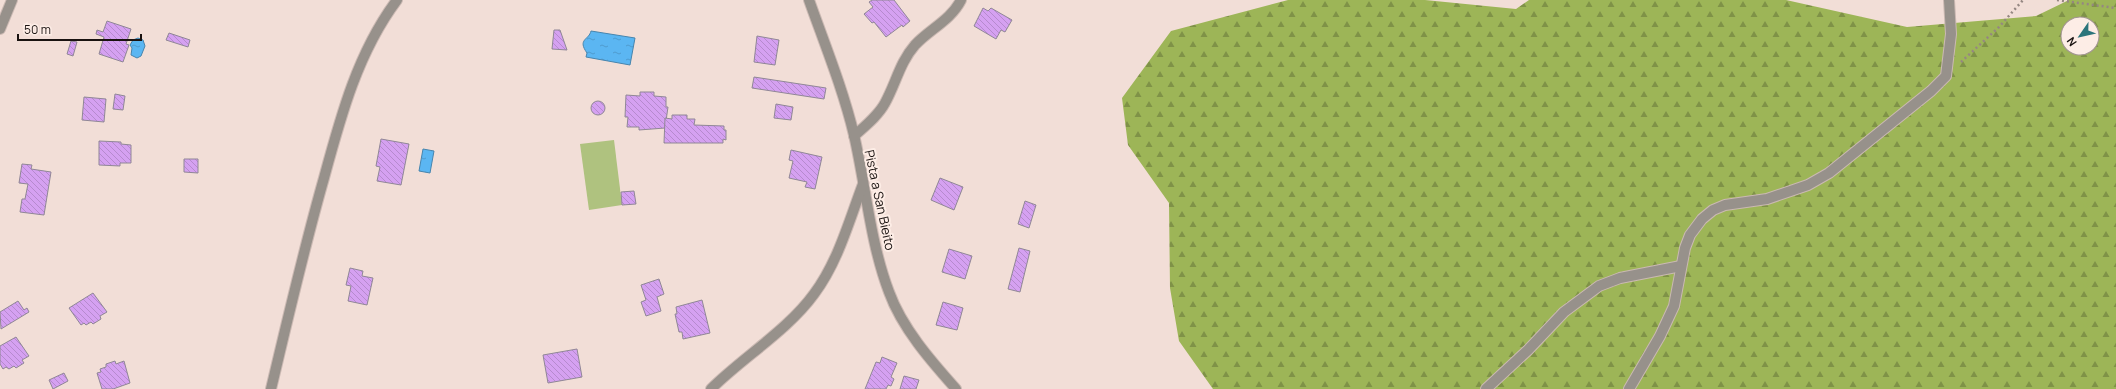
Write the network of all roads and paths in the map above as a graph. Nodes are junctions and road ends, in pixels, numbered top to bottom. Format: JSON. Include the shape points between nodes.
{"nodes":[{"id":1,"x":12,"y":0,"type":"edge"},
{"id":2,"x":397,"y":0,"type":"edge"},
{"id":3,"x":809,"y":0,"type":"edge"},
{"id":4,"x":961,"y":0,"type":"edge"},
{"id":5,"x":1949,"y":0,"type":"edge"},
{"id":6,"x":2023,"y":0,"type":"edge"},
{"id":7,"x":2057,"y":0,"type":"edge"},
{"id":8,"x":2116,"y":8,"type":"edge"},
{"id":9,"x":0,"y":29,"type":"edge"},
{"id":10,"x":1946,"y":76,"type":"junction"},
{"id":11,"x":854,"y":136,"type":"junction"},
{"id":12,"x":863,"y":184,"type":"junction"},
{"id":13,"x":1681,"y":266,"type":"junction"},
{"id":14,"x":271,"y":389,"type":"edge"},
{"id":15,"x":711,"y":389,"type":"edge"},
{"id":16,"x":956,"y":389,"type":"edge"},
{"id":17,"x":1486,"y":389,"type":"edge"},
{"id":18,"x":1629,"y":389,"type":"edge"}],
"edges":[{"from":1,"to":9,"type":"street"},
{"from":2,"to":14,"type":"street","via":[[371,41],[352,82],[309,230]]},
{"from":3,"to":11,"type":"street","name":"Pista a San Bieito","via":[[846,104]]},
{"from":4,"to":11,"type":"street","via":[[950,15],[912,50],[901,66],[877,115]]},
{"from":5,"to":10,"type":"street","via":[[1950,34]]},
{"from":6,"to":10,"type":"path","via":[[1999,27]]},
{"from":7,"to":8,"type":"path"},
{"from":10,"to":13,"type":"street","via":[[1829,173],[1808,185],[1767,199],[1725,205],[1713,210],[1702,219],[1690,235]]},
{"from":11,"to":12,"type":"street","name":"Pista a San Bieito"},
{"from":12,"to":15,"type":"street","via":[[837,252],[813,296]]},
{"from":12,"to":16,"type":"street","name":"Pista a San Bieito","via":[[889,293],[923,349]]},
{"from":13,"to":17,"type":"street","via":[[1620,278],[1599,286],[1564,312]]},
{"from":13,"to":18,"type":"street","via":[[1674,306]]}]}
